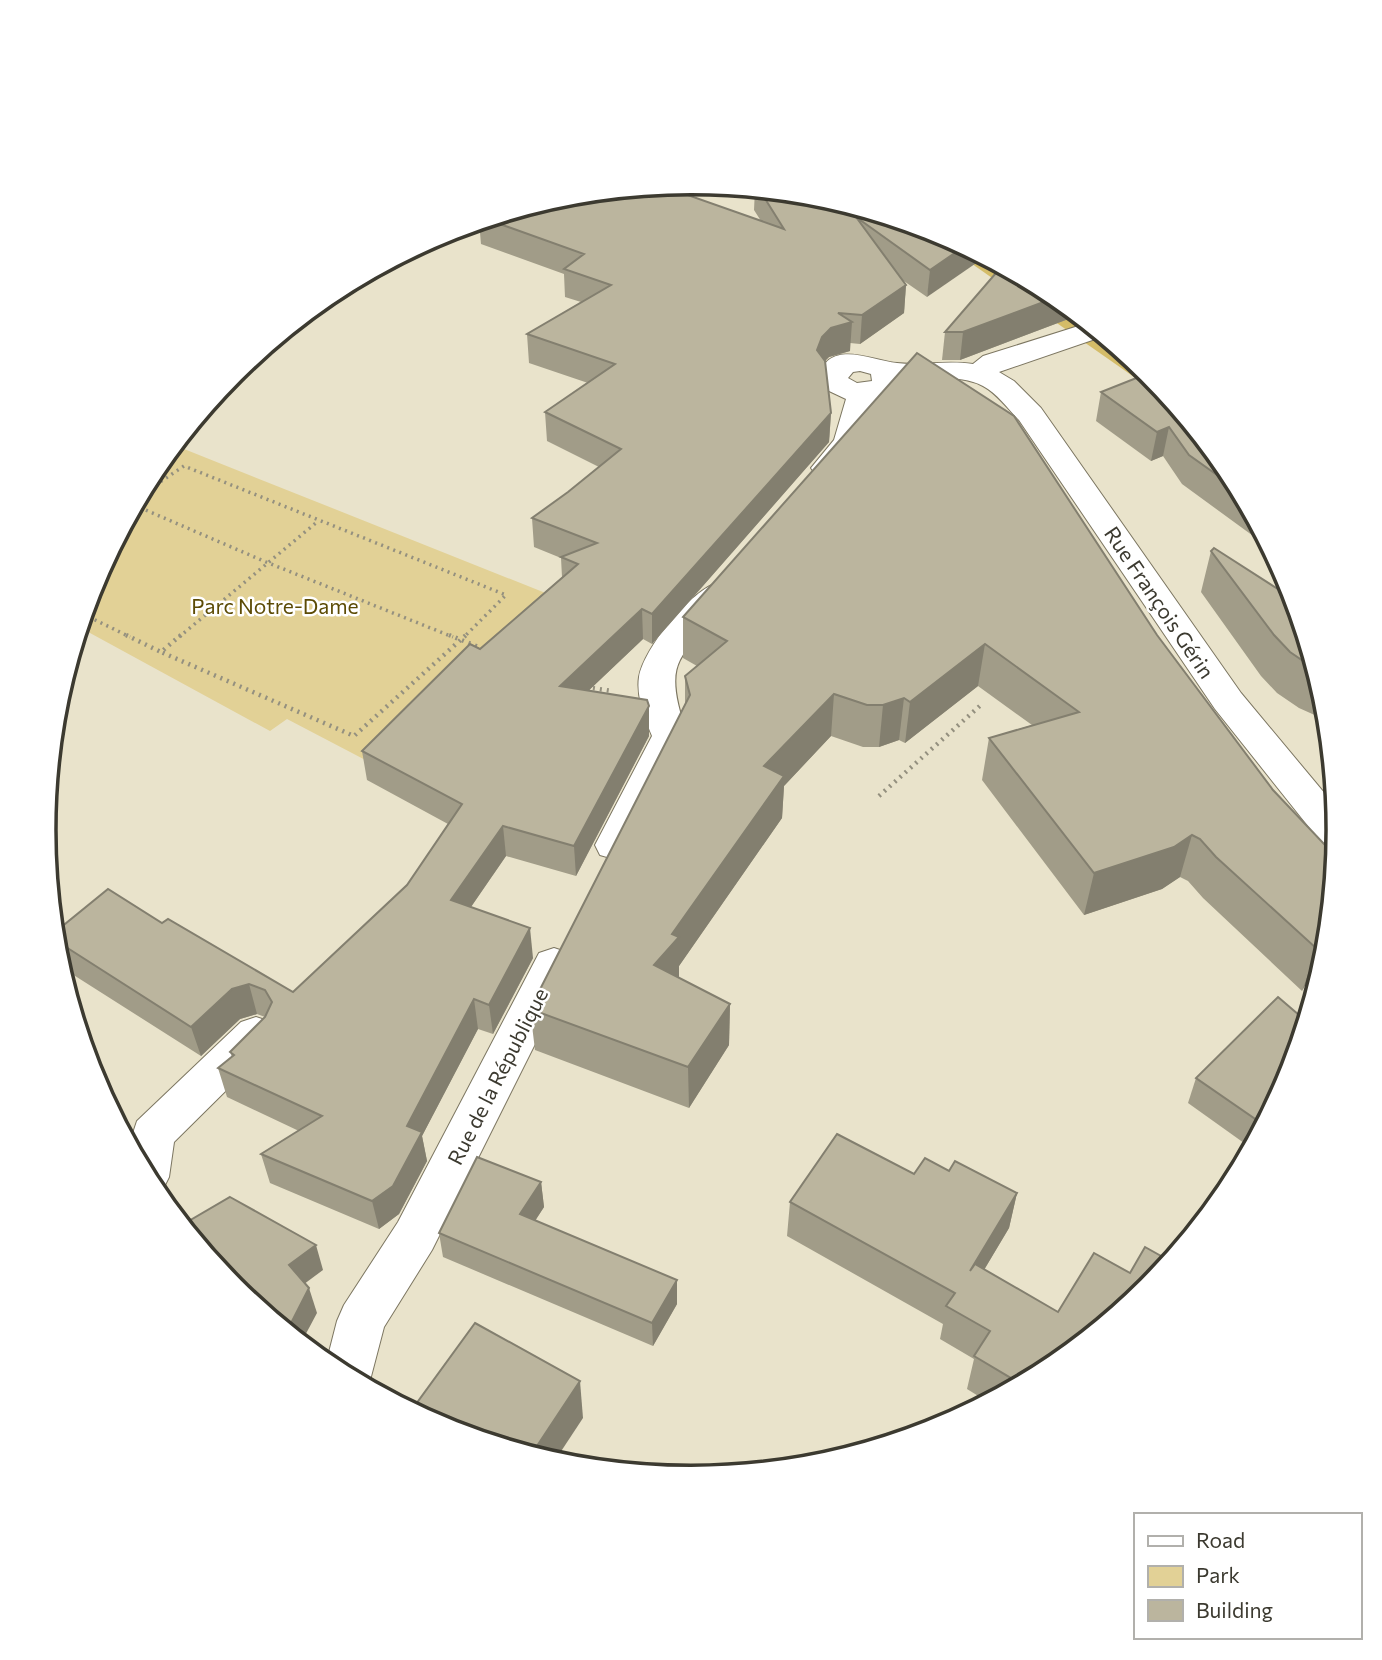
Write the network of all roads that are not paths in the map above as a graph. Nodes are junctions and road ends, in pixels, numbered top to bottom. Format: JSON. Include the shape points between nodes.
{"nodes":[{"id":1,"x":1085,"y":332,"type":"edge"},
{"id":2,"x":980,"y":373,"type":"junction"},
{"id":3,"x":805,"y":494,"type":"edge"},
{"id":4,"x":744,"y":565,"type":"edge"},
{"id":5,"x":1326,"y":820,"type":"edge"},
{"id":6,"x":595,"y":882,"type":"edge"},
{"id":7,"x":570,"y":931,"type":"edge"},
{"id":8,"x":256,"y":1033,"type":"edge"},
{"id":9,"x":149,"y":1160,"type":"edge"},
{"id":10,"x":346,"y":1363,"type":"edge"}],
"edges":[{"from":1,"to":2,"type":"street","via":[[993,362]]},
{"from":2,"to":3,"type":"street","via":[[874,382],[849,442]]},
{"from":2,"to":5,"type":"street","name":"Rue François Gérin","via":[[997,382],[1030,414],[1228,701]]},
{"from":4,"to":6,"type":"street","via":[[664,654],[656,692],[670,736]]},
{"from":7,"to":10,"type":"street","name":"Rue de la République","via":[[415,1236],[361,1321]]},
{"from":8,"to":9,"type":"street","via":[[153,1134]]}]}
